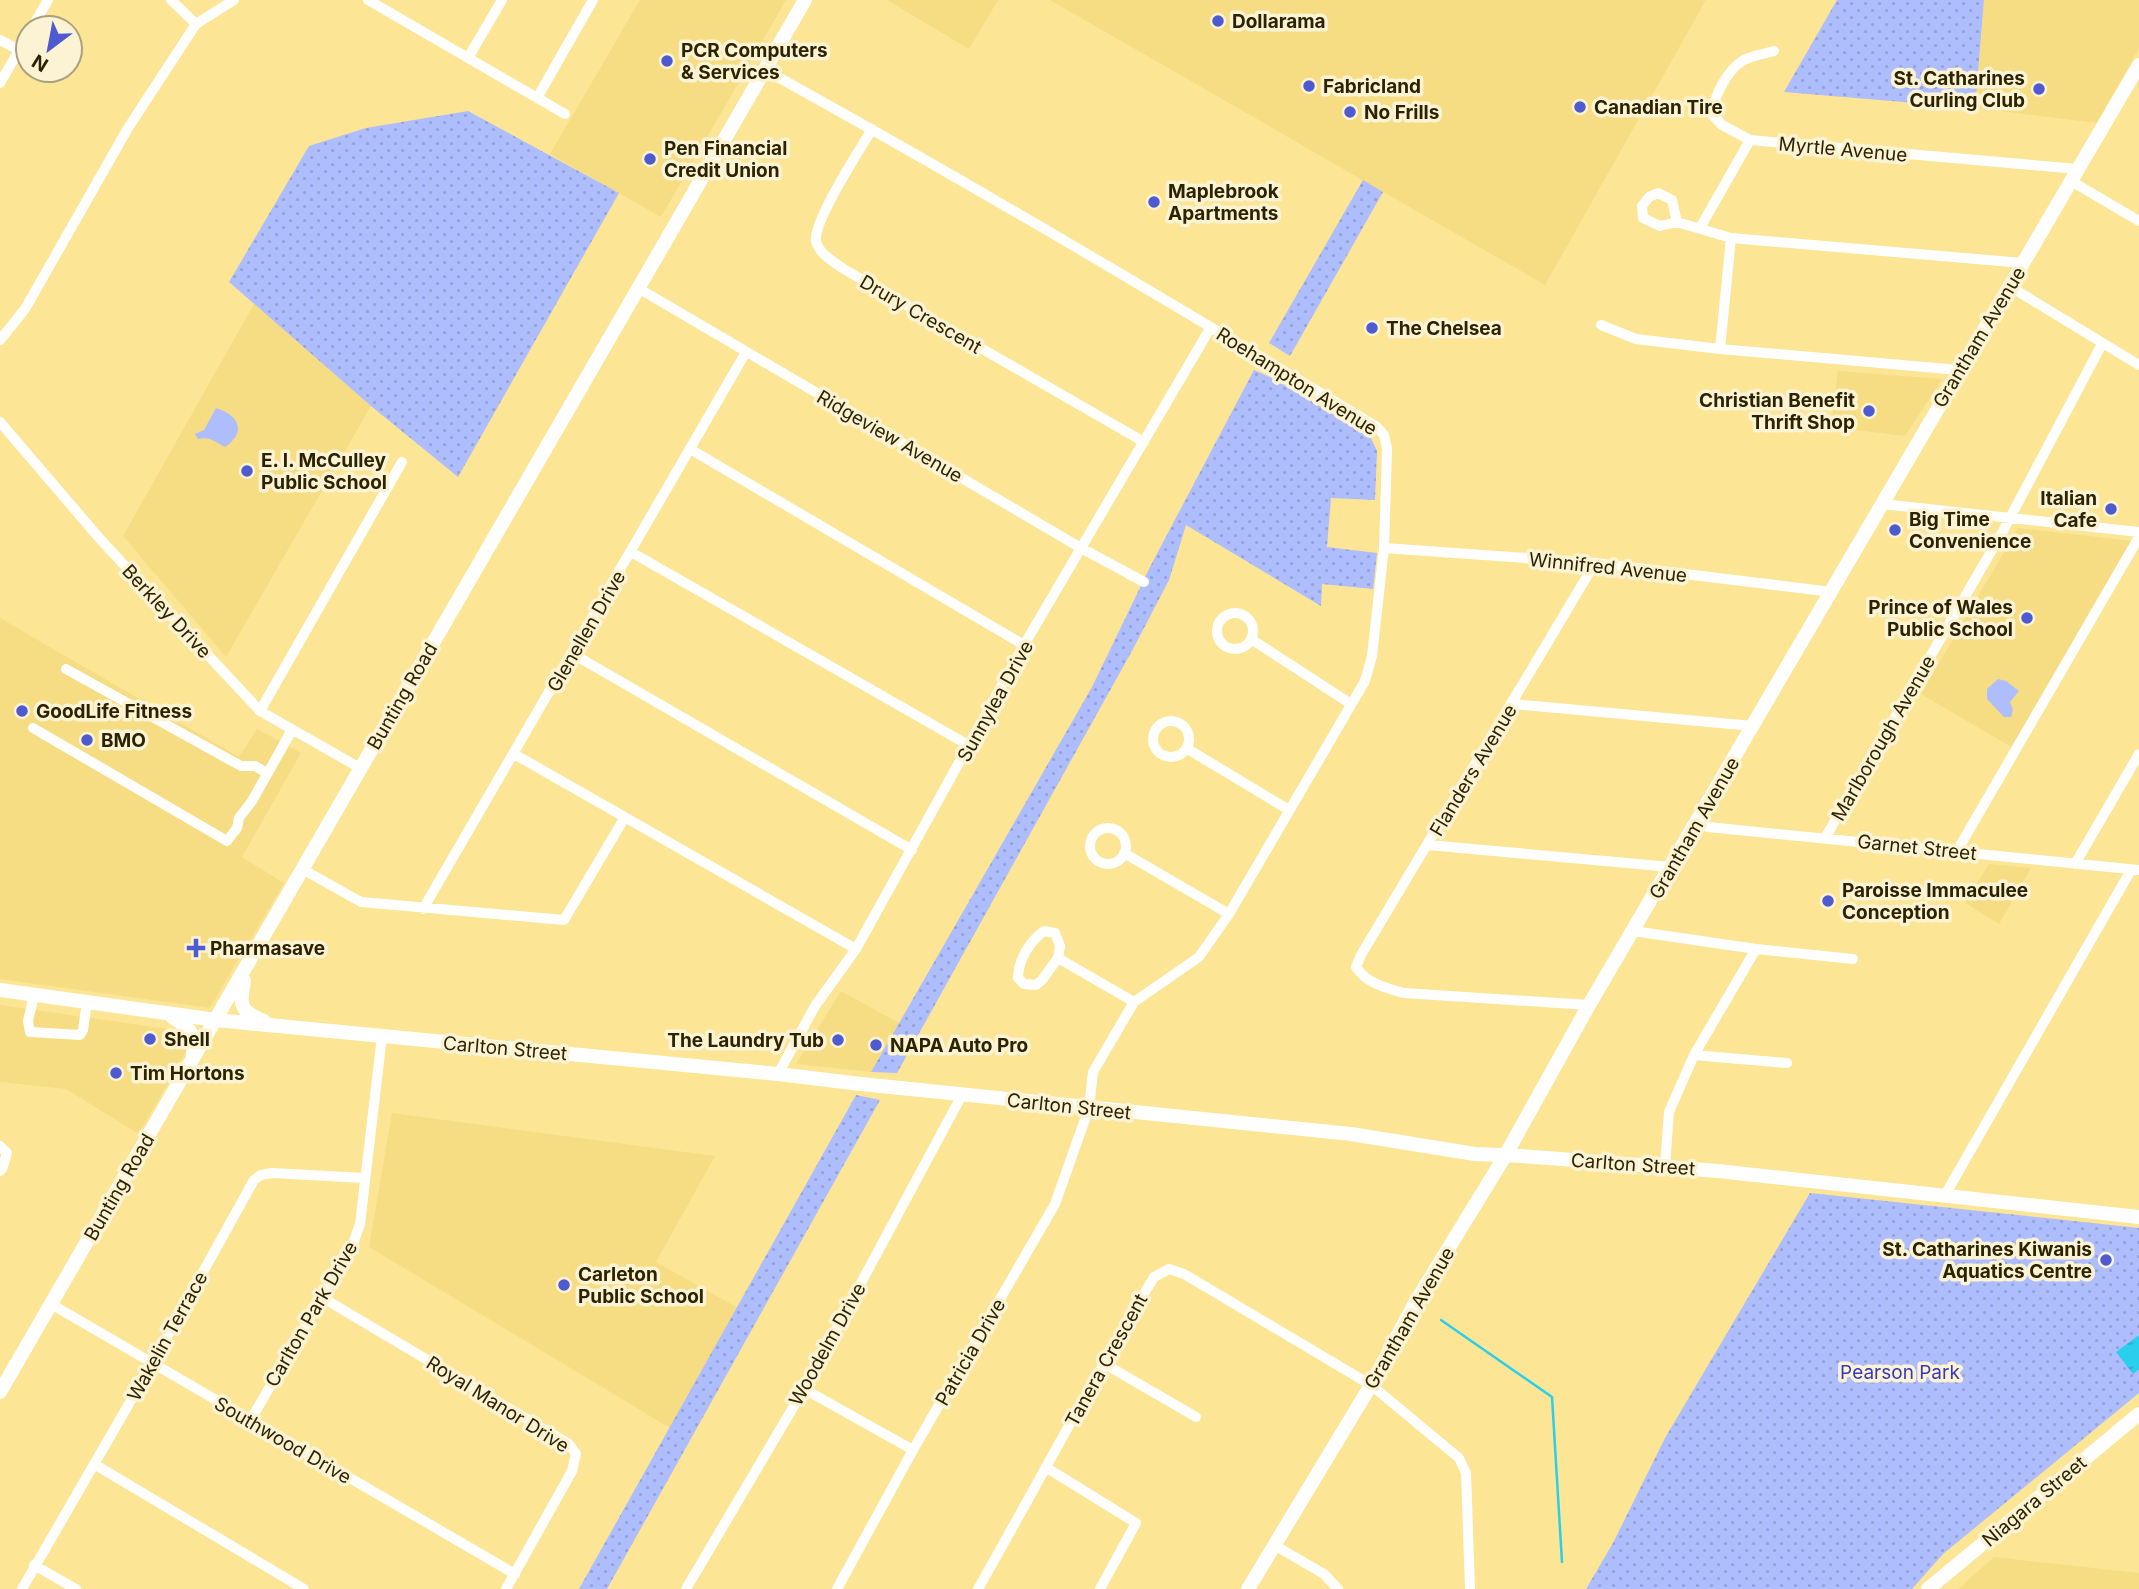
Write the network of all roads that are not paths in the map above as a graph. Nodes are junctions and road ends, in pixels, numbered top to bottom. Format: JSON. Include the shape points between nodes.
{"nodes":[{"id":1,"x":171,"y":0,"type":"edge"},
{"id":2,"x":234,"y":0,"type":"edge"},
{"id":3,"x":368,"y":0,"type":"edge"},
{"id":4,"x":502,"y":0,"type":"edge"},
{"id":5,"x":593,"y":0,"type":"edge"},
{"id":6,"x":805,"y":0,"type":"edge"},
{"id":7,"x":196,"y":24,"type":"junction"},
{"id":8,"x":1774,"y":51,"type":"dead end"},
{"id":9,"x":468,"y":58,"type":"junction"},
{"id":10,"x":14,"y":59,"type":"edge"},
{"id":11,"x":765,"y":70,"type":"junction"},
{"id":12,"x":2137,"y":73,"type":"edge"},
{"id":13,"x":0,"y":83,"type":"edge"},
{"id":14,"x":537,"y":98,"type":"junction"},
{"id":15,"x":565,"y":114,"type":"dead end"},
{"id":16,"x":872,"y":129,"type":"junction"},
{"id":17,"x":1750,"y":140,"type":"junction"},
{"id":18,"x":2075,"y":175,"type":"junction"},
{"id":19,"x":2139,"y":221,"type":"edge"},
{"id":20,"x":1677,"y":222,"type":"dead end"},
{"id":21,"x":1700,"y":228,"type":"junction"},
{"id":22,"x":1731,"y":238,"type":"junction"},
{"id":23,"x":2023,"y":263,"type":"junction"},
{"id":24,"x":2009,"y":286,"type":"junction"},
{"id":25,"x":638,"y":288,"type":"junction"},
{"id":26,"x":1601,"y":324,"type":"dead end"},
{"id":27,"x":1210,"y":327,"type":"junction"},
{"id":28,"x":0,"y":340,"type":"edge"},
{"id":29,"x":2102,"y":344,"type":"junction"},
{"id":30,"x":1720,"y":349,"type":"junction"},
{"id":31,"x":747,"y":352,"type":"junction"},
{"id":32,"x":2139,"y":365,"type":"edge"},
{"id":33,"x":1959,"y":370,"type":"junction"},
{"id":34,"x":0,"y":422,"type":"edge"},
{"id":35,"x":1144,"y":442,"type":"junction"},
{"id":36,"x":690,"y":449,"type":"junction"},
{"id":37,"x":402,"y":462,"type":"dead end"},
{"id":38,"x":1882,"y":504,"type":"junction"},
{"id":39,"x":2009,"y":518,"type":"junction"},
{"id":40,"x":2139,"y":534,"type":"edge"},
{"id":41,"x":1081,"y":548,"type":"junction"},
{"id":42,"x":1384,"y":548,"type":"junction"},
{"id":43,"x":631,"y":552,"type":"junction"},
{"id":44,"x":1595,"y":563,"type":"junction"},
{"id":45,"x":1144,"y":582,"type":"dead end"},
{"id":46,"x":1832,"y":592,"type":"junction"},
{"id":47,"x":1251,"y":639,"type":"dead end"},
{"id":48,"x":1024,"y":645,"type":"junction"},
{"id":49,"x":573,"y":654,"type":"junction"},
{"id":50,"x":66,"y":669,"type":"dead end"},
{"id":51,"x":1351,"y":704,"type":"junction"},
{"id":52,"x":1512,"y":704,"type":"junction"},
{"id":53,"x":260,"y":711,"type":"junction"},
{"id":54,"x":1753,"y":726,"type":"junction"},
{"id":55,"x":33,"y":728,"type":"dead end"},
{"id":56,"x":292,"y":730,"type":"junction"},
{"id":57,"x":970,"y":747,"type":"junction"},
{"id":58,"x":1186,"y":748,"type":"dead end"},
{"id":59,"x":514,"y":754,"type":"junction"},
{"id":60,"x":2139,"y":754,"type":"edge"},
{"id":61,"x":360,"y":768,"type":"junction"},
{"id":62,"x":267,"y":773,"type":"junction"},
{"id":63,"x":1289,"y":810,"type":"junction"},
{"id":64,"x":625,"y":817,"type":"junction"},
{"id":65,"x":1696,"y":823,"type":"junction"},
{"id":66,"x":1825,"y":838,"type":"junction"},
{"id":67,"x":1428,"y":845,"type":"junction"},
{"id":68,"x":912,"y":850,"type":"junction"},
{"id":69,"x":1956,"y":851,"type":"junction"},
{"id":70,"x":1124,"y":853,"type":"dead end"},
{"id":71,"x":2075,"y":864,"type":"junction"},
{"id":72,"x":1671,"y":867,"type":"junction"},
{"id":73,"x":302,"y":869,"type":"junction"},
{"id":74,"x":2135,"y":870,"type":"edge"},
{"id":75,"x":423,"y":909,"type":"junction"},
{"id":76,"x":1229,"y":914,"type":"junction"},
{"id":77,"x":1633,"y":931,"type":"junction"},
{"id":78,"x":856,"y":949,"type":"junction"},
{"id":79,"x":1756,"y":949,"type":"junction"},
{"id":80,"x":1058,"y":958,"type":"junction"},
{"id":81,"x":1853,"y":959,"type":"dead end"},
{"id":82,"x":246,"y":968,"type":"junction"},
{"id":83,"x":0,"y":990,"type":"edge"},
{"id":84,"x":34,"y":995,"type":"junction"},
{"id":85,"x":87,"y":1002,"type":"junction"},
{"id":86,"x":1134,"y":1002,"type":"junction"},
{"id":87,"x":1589,"y":1005,"type":"junction"},
{"id":88,"x":166,"y":1013,"type":"junction"},
{"id":89,"x":216,"y":1020,"type":"junction"},
{"id":90,"x":275,"y":1026,"type":"junction"},
{"id":91,"x":382,"y":1036,"type":"junction"},
{"id":92,"x":1693,"y":1055,"type":"junction"},
{"id":93,"x":192,"y":1061,"type":"junction"},
{"id":94,"x":1787,"y":1063,"type":"dead end"},
{"id":95,"x":778,"y":1074,"type":"junction"},
{"id":96,"x":962,"y":1095,"type":"junction"},
{"id":97,"x":1089,"y":1108,"type":"junction"},
{"id":98,"x":0,"y":1146,"type":"edge"},
{"id":99,"x":1505,"y":1156,"type":"junction"},
{"id":100,"x":1665,"y":1166,"type":"junction"},
{"id":101,"x":0,"y":1171,"type":"edge"},
{"id":102,"x":364,"y":1178,"type":"junction"},
{"id":103,"x":1945,"y":1195,"type":"junction"},
{"id":104,"x":2139,"y":1217,"type":"edge"},
{"id":105,"x":323,"y":1298,"type":"junction"},
{"id":106,"x":51,"y":1304,"type":"junction"},
{"id":107,"x":1102,"y":1363,"type":"junction"},
{"id":108,"x":152,"y":1364,"type":"junction"},
{"id":109,"x":5,"y":1371,"type":"edge"},
{"id":110,"x":1371,"y":1385,"type":"junction"},
{"id":111,"x":804,"y":1389,"type":"junction"},
{"id":112,"x":0,"y":1392,"type":"edge"},
{"id":113,"x":2139,"y":1414,"type":"edge"},
{"id":114,"x":1196,"y":1417,"type":"dead end"},
{"id":115,"x":250,"y":1421,"type":"junction"},
{"id":116,"x":914,"y":1451,"type":"junction"},
{"id":117,"x":94,"y":1464,"type":"junction"},
{"id":118,"x":1047,"y":1468,"type":"junction"},
{"id":119,"x":1274,"y":1545,"type":"junction"},
{"id":120,"x":34,"y":1565,"type":"junction"},
{"id":121,"x":515,"y":1574,"type":"junction"},
{"id":122,"x":22,"y":1589,"type":"edge"},
{"id":123,"x":76,"y":1589,"type":"edge"},
{"id":124,"x":303,"y":1589,"type":"edge"},
{"id":125,"x":506,"y":1589,"type":"edge"},
{"id":126,"x":686,"y":1589,"type":"edge"},
{"id":127,"x":837,"y":1589,"type":"edge"},
{"id":128,"x":978,"y":1589,"type":"edge"},
{"id":129,"x":1100,"y":1589,"type":"edge"},
{"id":130,"x":1248,"y":1589,"type":"edge"},
{"id":131,"x":1338,"y":1589,"type":"edge"},
{"id":132,"x":1470,"y":1589,"type":"edge"},
{"id":133,"x":1928,"y":1589,"type":"edge"}],
"edges":[{"from":1,"to":7,"type":"street"},
{"from":2,"to":7,"type":"street"},
{"from":3,"to":9,"type":"street"},
{"from":4,"to":9,"type":"street"},
{"from":5,"to":14,"type":"street"},
{"from":6,"to":11,"type":"main road","name":"Bunting Road"},
{"from":7,"to":28,"type":"street","via":[[128,128],[25,309]]},
{"from":8,"to":17,"type":"street","name":"Myrtle Avenue","via":[[1744,60],[1730,72],[1711,113],[1721,125]]},
{"from":9,"to":14,"type":"street"},
{"from":10,"to":13,"type":"street"},
{"from":11,"to":16,"type":"street","name":"Roehampton Avenue"},
{"from":11,"to":25,"type":"main road","name":"Bunting Road"},
{"from":12,"to":18,"type":"main road","name":"Grantham Avenue"},
{"from":14,"to":15,"type":"street"},
{"from":16,"to":27,"type":"street","name":"Roehampton Avenue"},
{"from":16,"to":35,"type":"street","name":"Drury Crescent","via":[[819,221],[816,239],[823,254]]},
{"from":17,"to":18,"type":"street","name":"Myrtle Avenue"},
{"from":17,"to":21,"type":"street"},
{"from":18,"to":19,"type":"street"},
{"from":18,"to":23,"type":"main road","name":"Grantham Avenue"},
{"from":20,"to":21,"type":"street"},
{"from":21,"to":22,"type":"street"},
{"from":22,"to":23,"type":"street"},
{"from":22,"to":30,"type":"street"},
{"from":23,"to":24,"type":"main road","name":"Grantham Avenue"},
{"from":24,"to":29,"type":"street"},
{"from":24,"to":33,"type":"main road","name":"Grantham Avenue"},
{"from":25,"to":31,"type":"street","name":"Ridgeview Avenue"},
{"from":25,"to":61,"type":"main road","name":"Bunting Road"},
{"from":26,"to":30,"type":"street","via":[[1636,339]]},
{"from":27,"to":35,"type":"street","name":"Sunnylea Drive"},
{"from":27,"to":42,"type":"street","name":"Roehampton Avenue","via":[[1384,435]]},
{"from":29,"to":32,"type":"street"},
{"from":29,"to":39,"type":"street","name":"Marlborough Avenue"},
{"from":30,"to":33,"type":"street"},
{"from":31,"to":36,"type":"street","name":"Glenellen Drive"},
{"from":31,"to":41,"type":"street","name":"Ridgeview Avenue"},
{"from":33,"to":38,"type":"main road","name":"Grantham Avenue"},
{"from":34,"to":53,"type":"street","name":"Berkley Drive","via":[[100,539]]},
{"from":35,"to":41,"type":"street","name":"Sunnylea Drive"},
{"from":36,"to":43,"type":"street","name":"Glenellen Drive"},
{"from":36,"to":48,"type":"street"},
{"from":37,"to":53,"type":"street"},
{"from":38,"to":39,"type":"street"},
{"from":38,"to":46,"type":"main road","name":"Grantham Avenue"},
{"from":39,"to":40,"type":"street"},
{"from":39,"to":66,"type":"street","name":"Marlborough Avenue"},
{"from":40,"to":69,"type":"street"},
{"from":41,"to":45,"type":"street","name":"Ridgeview Avenue"},
{"from":41,"to":48,"type":"street","name":"Sunnylea Drive"},
{"from":42,"to":44,"type":"street","name":"Winnifred Avenue"},
{"from":42,"to":51,"type":"street","name":"Roehampton Avenue","via":[[1372,656],[1365,681]]},
{"from":43,"to":49,"type":"street","name":"Glenellen Drive"},
{"from":43,"to":57,"type":"street"},
{"from":44,"to":46,"type":"street","name":"Winnifred Avenue"},
{"from":44,"to":52,"type":"street","name":"Flanders Avenue"},
{"from":46,"to":54,"type":"main road","name":"Grantham Avenue"},
{"from":47,"to":51,"type":"street"},
{"from":48,"to":57,"type":"street","name":"Sunnylea Drive"},
{"from":49,"to":59,"type":"street","name":"Glenellen Drive"},
{"from":49,"to":68,"type":"street"},
{"from":50,"to":62,"type":"street","via":[[241,766],[255,766]]},
{"from":51,"to":63,"type":"street","name":"Roehampton Avenue"},
{"from":52,"to":54,"type":"street"},
{"from":52,"to":67,"type":"street","name":"Flanders Avenue"},
{"from":53,"to":56,"type":"street","name":"Berkley Drive"},
{"from":54,"to":65,"type":"main road","name":"Grantham Avenue"},
{"from":55,"to":62,"type":"street","via":[[227,841]]},
{"from":56,"to":61,"type":"street","name":"Berkley Drive"},
{"from":56,"to":62,"type":"street"},
{"from":57,"to":68,"type":"street","name":"Sunnylea Drive"},
{"from":58,"to":63,"type":"street"},
{"from":59,"to":64,"type":"street"},
{"from":59,"to":75,"type":"street","name":"Glenellen Drive"},
{"from":60,"to":71,"type":"street"},
{"from":61,"to":73,"type":"main road","name":"Bunting Road"},
{"from":63,"to":76,"type":"street","name":"Roehampton Avenue"},
{"from":64,"to":75,"type":"street","via":[[564,920]]},
{"from":64,"to":78,"type":"street"},
{"from":65,"to":66,"type":"street","name":"Garnet Street"},
{"from":65,"to":72,"type":"main road","name":"Grantham Avenue"},
{"from":66,"to":69,"type":"street","name":"Garnet Street"},
{"from":67,"to":72,"type":"street"},
{"from":67,"to":87,"type":"street","name":"Flanders Avenue","via":[[1361,955],[1356,967],[1362,976],[1382,988],[1404,993]]},
{"from":68,"to":78,"type":"street","name":"Sunnylea Drive"},
{"from":69,"to":71,"type":"street","name":"Garnet Street"},
{"from":70,"to":76,"type":"street"},
{"from":71,"to":74,"type":"street","name":"Garnet Street"},
{"from":72,"to":77,"type":"main road","name":"Grantham Avenue"},
{"from":73,"to":75,"type":"street","via":[[361,902]]},
{"from":73,"to":82,"type":"main road","name":"Bunting Road"},
{"from":74,"to":103,"type":"street"},
{"from":76,"to":86,"type":"street","name":"Roehampton Avenue","via":[[1199,957]]},
{"from":77,"to":79,"type":"street"},
{"from":77,"to":87,"type":"main road","name":"Grantham Avenue"},
{"from":78,"to":95,"type":"street","name":"Sunnylea Drive","via":[[815,1006]]},
{"from":79,"to":81,"type":"street"},
{"from":79,"to":92,"type":"street"},
{"from":80,"to":80,"type":"street","via":[[1055,933],[1044,931],[1034,939],[1018,968],[1018,978],[1036,985]]},
{"from":80,"to":86,"type":"street"},
{"from":82,"to":89,"type":"main road","name":"Bunting Road"},
{"from":82,"to":90,"type":"main road","via":[[240,998],[243,1008]]},
{"from":83,"to":84,"type":"main road","name":"Carlton Street"},
{"from":84,"to":85,"type":"main road","name":"Carlton Street"},
{"from":84,"to":85,"type":"street","via":[[30,1032],[80,1035]]},
{"from":85,"to":88,"type":"main road","name":"Carlton Street"},
{"from":86,"to":97,"type":"street","name":"Roehampton Avenue","via":[[1093,1072]]},
{"from":87,"to":99,"type":"main road","name":"Grantham Avenue"},
{"from":88,"to":89,"type":"main road","name":"Carlton Street"},
{"from":88,"to":93,"type":"main road","via":[[187,1026],[194,1039]]},
{"from":89,"to":90,"type":"main road","name":"Carlton Street"},
{"from":89,"to":93,"type":"main road","name":"Bunting Road"},
{"from":90,"to":91,"type":"main road","name":"Carlton Street"},
{"from":91,"to":95,"type":"main road","name":"Carlton Street"},
{"from":91,"to":102,"type":"street","name":"Carlton Park Drive"},
{"from":92,"to":94,"type":"street"},
{"from":92,"to":100,"type":"street","via":[[1670,1112]]},
{"from":93,"to":106,"type":"main road","name":"Bunting Road"},
{"from":95,"to":96,"type":"main road","name":"Carlton Street"},
{"from":96,"to":97,"type":"main road","name":"Carlton Street"},
{"from":96,"to":111,"type":"street","name":"Woodelm Drive"},
{"from":97,"to":99,"type":"main road","name":"Carlton Street","via":[[1352,1134]]},
{"from":97,"to":116,"type":"street","name":"Patricia Drive","via":[[1055,1204]]},
{"from":98,"to":101,"type":"street","via":[[6,1153]]},
{"from":99,"to":100,"type":"main road","name":"Carlton Street"},
{"from":99,"to":110,"type":"main road","name":"Grantham Avenue"},
{"from":100,"to":103,"type":"main road","name":"Carlton Street"},
{"from":102,"to":105,"type":"street","name":"Carlton Park Drive","via":[[354,1244]]},
{"from":102,"to":108,"type":"street","name":"Wakelin Terrace","via":[[272,1172],[254,1181]]},
{"from":103,"to":104,"type":"main road","name":"Carlton Street"},
{"from":105,"to":115,"type":"street","name":"Carlton Park Drive"},
{"from":105,"to":121,"type":"street","name":"Royal Manor Drive","via":[[569,1444],[576,1454],[572,1471]]},
{"from":106,"to":108,"type":"street","name":"Southwood Drive"},
{"from":106,"to":109,"type":"main road","name":"Bunting Road"},
{"from":107,"to":110,"type":"street","name":"Tanera Crescent","via":[[1154,1277],[1169,1269]]},
{"from":107,"to":114,"type":"street"},
{"from":107,"to":118,"type":"street","name":"Tanera Crescent"},
{"from":108,"to":115,"type":"street","name":"Southwood Drive"},
{"from":108,"to":117,"type":"street","name":"Wakelin Terrace"},
{"from":109,"to":112,"type":"main road","name":"Bunting Road"},
{"from":110,"to":119,"type":"main road","name":"Grantham Avenue"},
{"from":110,"to":132,"type":"street","via":[[1459,1458],[1466,1473]]},
{"from":111,"to":116,"type":"street"},
{"from":111,"to":126,"type":"street","name":"Woodelm Drive"},
{"from":113,"to":133,"type":"main road","name":"Niagara Street"},
{"from":115,"to":121,"type":"street","name":"Southwood Drive"},
{"from":116,"to":127,"type":"street","name":"Patricia Drive"},
{"from":117,"to":120,"type":"street","name":"Wakelin Terrace"},
{"from":117,"to":124,"type":"street"},
{"from":118,"to":128,"type":"street","name":"Tanera Crescent"},
{"from":118,"to":129,"type":"street","via":[[1136,1523]]},
{"from":119,"to":130,"type":"main road","name":"Grantham Avenue"},
{"from":119,"to":131,"type":"street","via":[[1324,1574]]},
{"from":120,"to":122,"type":"street","name":"Wakelin Terrace"},
{"from":120,"to":123,"type":"street"},
{"from":121,"to":125,"type":"street","name":"Royal Manor Drive"}]}
